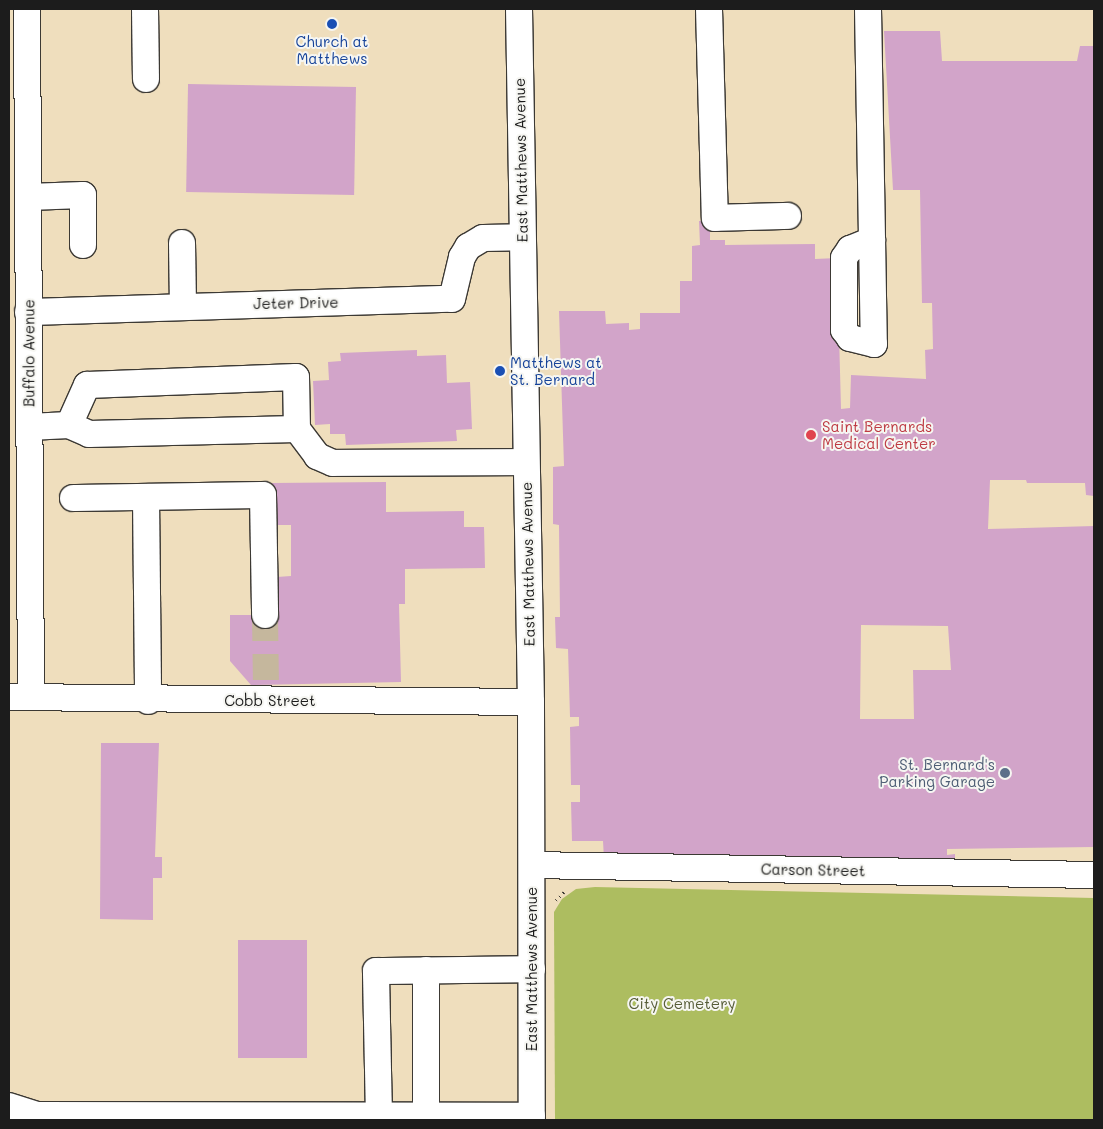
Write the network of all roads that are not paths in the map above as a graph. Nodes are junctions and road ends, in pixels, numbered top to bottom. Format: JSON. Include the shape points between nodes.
{"nodes":[{"id":1,"x":27,"y":9,"type":"edge"},
{"id":2,"x":145,"y":9,"type":"edge"},
{"id":3,"x":519,"y":9,"type":"edge"},
{"id":4,"x":709,"y":9,"type":"edge"},
{"id":5,"x":868,"y":9,"type":"edge"},
{"id":6,"x":146,"y":79,"type":"dead end"},
{"id":7,"x":28,"y":197,"type":"junction"},
{"id":8,"x":788,"y":216,"type":"dead end"},
{"id":9,"x":522,"y":236,"type":"junction"},
{"id":10,"x":872,"y":240,"type":"dead end"},
{"id":11,"x":182,"y":243,"type":"dead end"},
{"id":12,"x":82,"y":246,"type":"dead end"},
{"id":13,"x":183,"y":306,"type":"junction"},
{"id":14,"x":28,"y":312,"type":"junction"},
{"id":15,"x":69,"y":425,"type":"junction"},
{"id":16,"x":29,"y":427,"type":"junction"},
{"id":17,"x":297,"y":429,"type":"junction"},
{"id":18,"x":525,"y":462,"type":"junction"},
{"id":19,"x":146,"y":497,"type":"junction"},
{"id":20,"x":73,"y":498,"type":"dead end"},
{"id":21,"x":265,"y":615,"type":"tunnel mouth"},
{"id":22,"x":20,"y":697,"type":"edge"},
{"id":23,"x":148,"y":701,"type":"junction"},
{"id":24,"x":531,"y":702,"type":"junction"},
{"id":25,"x":532,"y":865,"type":"junction"},
{"id":26,"x":1094,"y":875,"type":"edge"},
{"id":27,"x":532,"y":969,"type":"junction"},
{"id":28,"x":426,"y":970,"type":"junction"},
{"id":29,"x":9,"y":1106,"type":"edge"},
{"id":30,"x":378,"y":1117,"type":"junction"},
{"id":31,"x":426,"y":1118,"type":"junction"},
{"id":32,"x":532,"y":1118,"type":"edge"}],
"edges":[{"from":1,"to":7,"type":"street","name":"Buffalo Avenue"},
{"from":2,"to":6,"type":"street"},
{"from":3,"to":9,"type":"street","name":"East Matthews Avenue"},
{"from":4,"to":8,"type":"street","via":[[715,218]]},
{"from":5,"to":10,"type":"street"},
{"from":7,"to":12,"type":"street","via":[[83,194]]},
{"from":7,"to":14,"type":"street","name":"Buffalo Avenue"},
{"from":9,"to":13,"type":"street","name":"Jeter Drive","via":[[483,238],[468,247],[462,257],[452,299]]},
{"from":9,"to":18,"type":"street","name":"East Matthews Avenue"},
{"from":11,"to":13,"type":"street"},
{"from":13,"to":14,"type":"street","name":"Jeter Drive"},
{"from":14,"to":16,"type":"street","name":"Buffalo Avenue"},
{"from":15,"to":16,"type":"street"},
{"from":15,"to":17,"type":"street","via":[[89,434]]},
{"from":15,"to":17,"type":"street","via":[[86,385],[296,377]]},
{"from":16,"to":22,"type":"street","name":"Buffalo Avenue"},
{"from":17,"to":18,"type":"street","via":[[317,456],[333,464]]},
{"from":18,"to":24,"type":"street","name":"East Matthews Avenue"},
{"from":19,"to":20,"type":"street"},
{"from":19,"to":21,"type":"street","via":[[263,495]]},
{"from":19,"to":23,"type":"street"},
{"from":22,"to":23,"type":"street","name":"Cobb Street"},
{"from":23,"to":24,"type":"street","name":"Cobb Street","via":[[266,693]]},
{"from":24,"to":25,"type":"street","name":"East Matthews Avenue"},
{"from":25,"to":26,"type":"street","name":"Carson Street"},
{"from":25,"to":27,"type":"street","name":"East Matthews Avenue"},
{"from":27,"to":28,"type":"street"},
{"from":27,"to":32,"type":"street","name":"East Matthews Avenue"},
{"from":28,"to":30,"type":"street","via":[[376,971]]},
{"from":28,"to":31,"type":"street"},
{"from":29,"to":30,"type":"street","via":[[37,1116]]},
{"from":30,"to":31,"type":"street"},
{"from":31,"to":32,"type":"street"}]}
